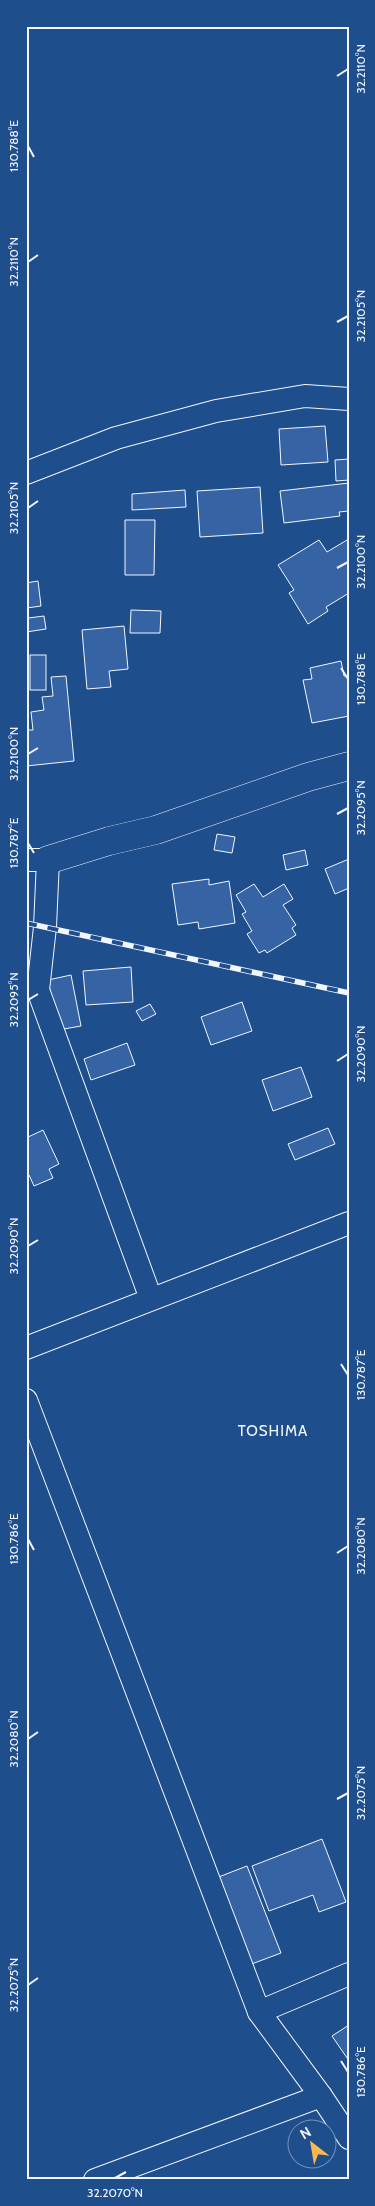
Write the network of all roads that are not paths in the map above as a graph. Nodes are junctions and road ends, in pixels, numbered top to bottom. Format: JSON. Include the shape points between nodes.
{"nodes":[{"id":1,"x":349,"y":398,"type":"edge"},
{"id":2,"x":26,"y":473,"type":"edge"},
{"id":3,"x":349,"y":766,"type":"edge"},
{"id":4,"x":37,"y":860,"type":"edge"},
{"id":5,"x":32,"y":991,"type":"edge"},
{"id":6,"x":349,"y":1223,"type":"edge"},
{"id":7,"x":151,"y":1300,"type":"junction"},
{"id":8,"x":26,"y":1348,"type":"edge"},
{"id":9,"x":26,"y":1400,"type":"edge"},
{"id":10,"x":349,"y":1974,"type":"edge"},
{"id":11,"x":259,"y":2012,"type":"junction"},
{"id":12,"x":321,"y":2096,"type":"junction"},
{"id":13,"x":349,"y":2138,"type":"edge"},
{"id":14,"x":95,"y":2180,"type":"edge"}],
"edges":[{"from":1,"to":2,"type":"street","via":[[305,396],[216,411],[116,438]]},
{"from":3,"to":4,"type":"street","via":[[156,830]]},
{"from":4,"to":5,"type":"street","via":[[45,927]]},
{"from":5,"to":7,"type":"street"},
{"from":6,"to":7,"type":"street"},
{"from":7,"to":8,"type":"street"},
{"from":9,"to":11,"type":"street"},
{"from":10,"to":11,"type":"street"},
{"from":11,"to":12,"type":"street"},
{"from":12,"to":13,"type":"street"},
{"from":12,"to":14,"type":"street"}]}
